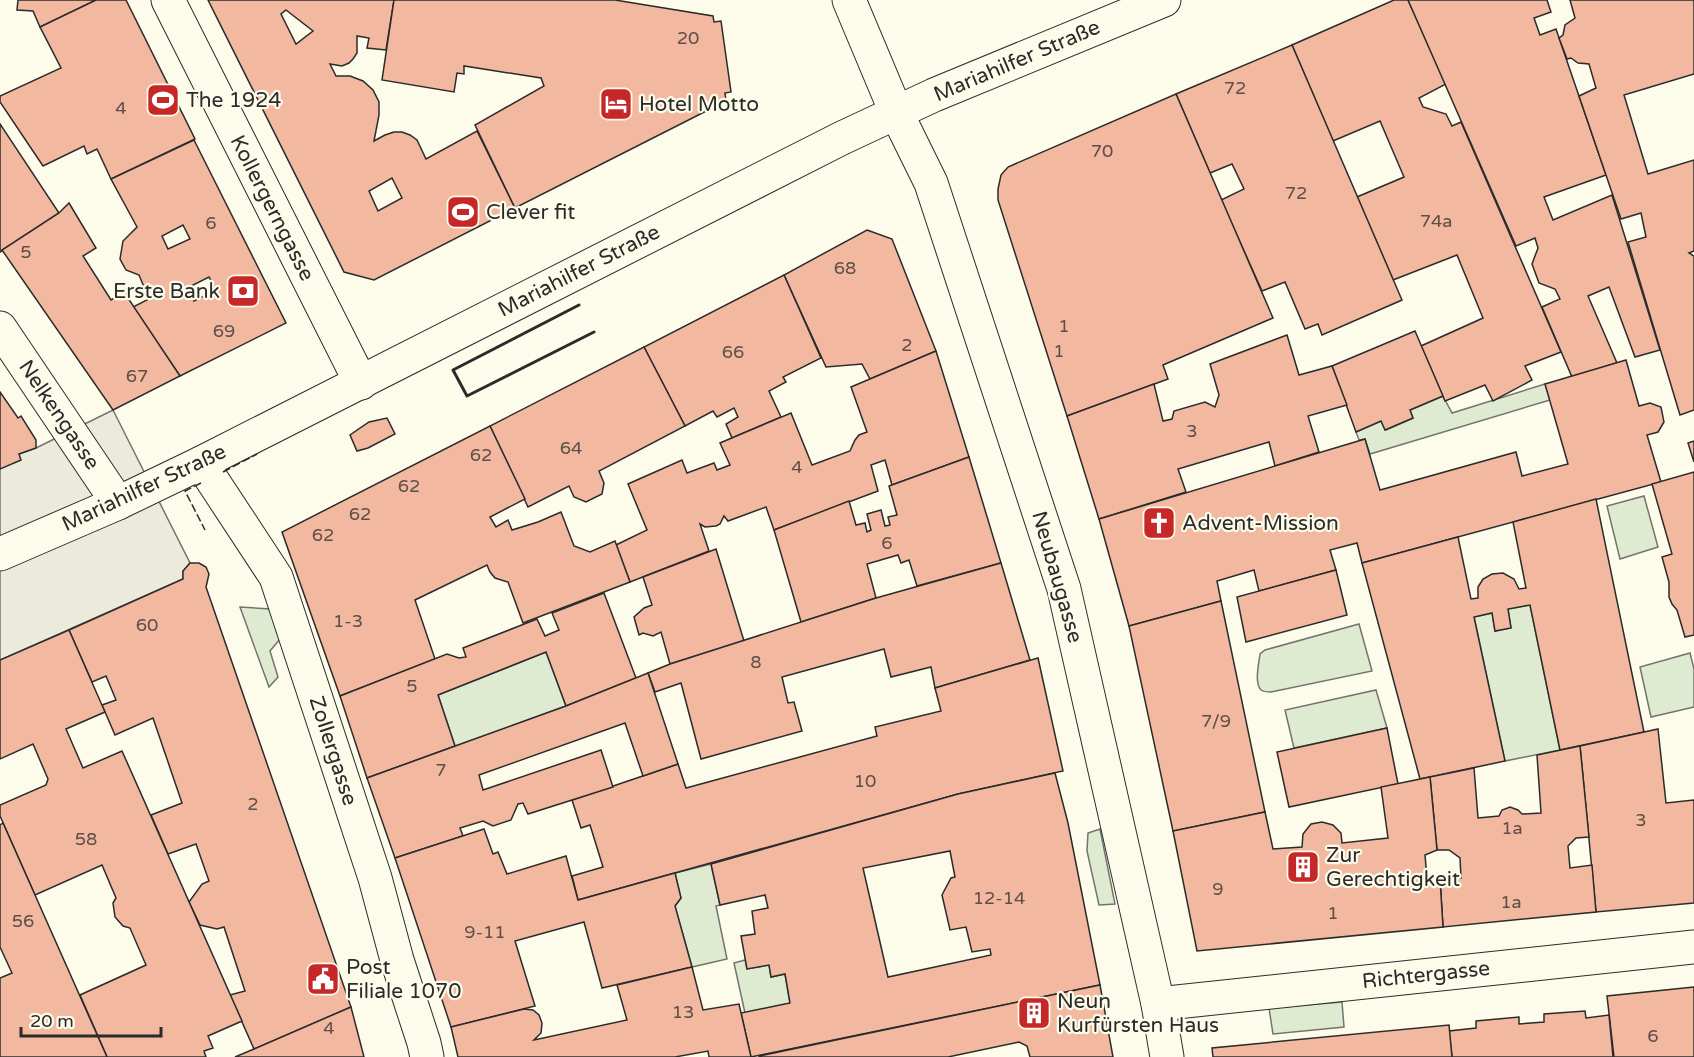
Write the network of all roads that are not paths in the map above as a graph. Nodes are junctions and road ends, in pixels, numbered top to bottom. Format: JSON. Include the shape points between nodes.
{"nodes":[{"id":1,"x":168,"y":0,"type":"edge"},
{"id":2,"x":849,"y":0,"type":"edge"},
{"id":3,"x":1164,"y":0,"type":"edge"},
{"id":4,"x":896,"y":112,"type":"junction"},
{"id":5,"x":0,"y":328,"type":"edge"},
{"id":6,"x":361,"y":383,"type":"junction"},
{"id":7,"x":201,"y":463,"type":"junction"},
{"id":8,"x":118,"y":503,"type":"junction"},
{"id":9,"x":0,"y":554,"type":"edge"},
{"id":10,"x":1694,"y":947,"type":"edge"},
{"id":11,"x":1158,"y":1005,"type":"junction"},
{"id":12,"x":427,"y":1057,"type":"edge"},
{"id":13,"x":1167,"y":1057,"type":"edge"}],
"edges":[{"from":1,"to":6,"type":"street","name":"Kollergerngasse"},
{"from":2,"to":4,"type":"street","name":"Neubaugasse"},
{"from":3,"to":4,"type":"street","name":"Mariahilfer Straße"},
{"from":4,"to":6,"type":"street","name":"Mariahilfer Straße"},
{"from":4,"to":11,"type":"street","name":"Neubaugasse","via":[[931,183],[1064,589]]},
{"from":5,"to":8,"type":"street","name":"Nelkengasse"},
{"from":6,"to":7,"type":"street","name":"Mariahilfer Straße"},
{"from":7,"to":8,"type":"street","name":"Mariahilfer Straße"},
{"from":7,"to":12,"type":"street","name":"Zollergasse","via":[[276,577],[375,878]]},
{"from":8,"to":9,"type":"street","name":"Mariahilfer Straße"},
{"from":10,"to":11,"type":"street","name":"Richtergasse"},
{"from":11,"to":13,"type":"street","name":"Neubaugasse"}]}
